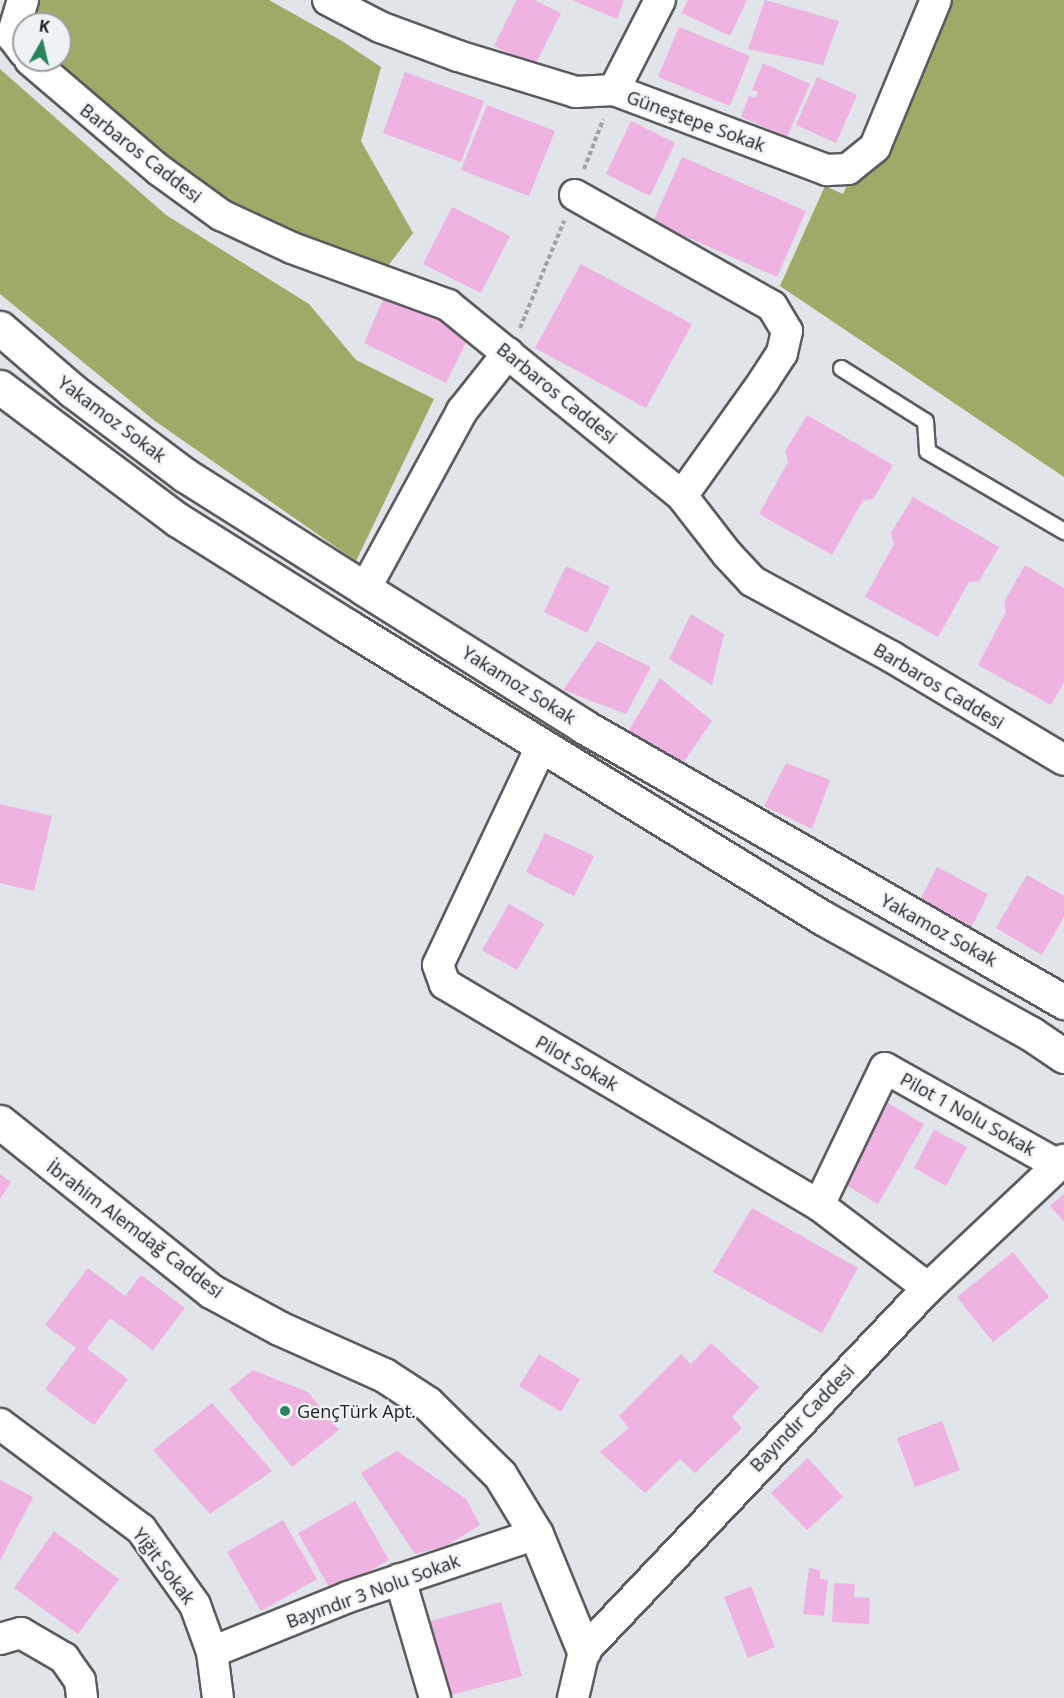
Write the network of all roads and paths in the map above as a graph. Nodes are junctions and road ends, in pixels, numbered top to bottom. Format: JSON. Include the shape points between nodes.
{"nodes":[{"id":1,"x":328,"y":0,"type":"edge"},
{"id":2,"x":660,"y":0,"type":"edge"},
{"id":3,"x":936,"y":0,"type":"edge"},
{"id":4,"x":44,"y":72,"type":"edge"},
{"id":5,"x":614,"y":90,"type":"junction"},
{"id":6,"x":575,"y":195,"type":"dead end"},
{"id":7,"x":0,"y":328,"type":"edge"},
{"id":8,"x":508,"y":353,"type":"junction"},
{"id":9,"x":841,"y":368,"type":"dead end"},
{"id":10,"x":0,"y":387,"type":"edge"},
{"id":11,"x":682,"y":496,"type":"junction"},
{"id":12,"x":1064,"y":531,"type":"edge"},
{"id":13,"x":365,"y":589,"type":"junction"},
{"id":14,"x":542,"y":746,"type":"junction"},
{"id":15,"x":1064,"y":760,"type":"edge"},
{"id":16,"x":1064,"y":1002,"type":"edge"},
{"id":17,"x":1064,"y":1056,"type":"edge"},
{"id":18,"x":0,"y":1122,"type":"edge"},
{"id":19,"x":1061,"y":1162,"type":"edge"},
{"id":20,"x":819,"y":1205,"type":"junction"},
{"id":21,"x":928,"y":1288,"type":"junction"},
{"id":22,"x":0,"y":1424,"type":"edge"},
{"id":23,"x":536,"y":1534,"type":"junction"},
{"id":24,"x":400,"y":1579,"type":"junction"},
{"id":25,"x":0,"y":1639,"type":"edge"},
{"id":26,"x":584,"y":1651,"type":"junction"},
{"id":27,"x":212,"y":1652,"type":"junction"},
{"id":28,"x":82,"y":1698,"type":"edge"},
{"id":29,"x":218,"y":1698,"type":"edge"},
{"id":30,"x":435,"y":1698,"type":"edge"},
{"id":31,"x":573,"y":1698,"type":"edge"}],
"edges":[{"from":1,"to":5,"type":"street","name":"Güneştepe Sokak","via":[[380,27],[539,83],[576,92]]},
{"from":2,"to":5,"type":"street"},
{"from":3,"to":5,"type":"street","name":"Güneştepe Sokak","via":[[875,147],[848,170],[827,170]]},
{"from":4,"to":8,"type":"street","name":"Barbaros Caddesi","via":[[159,170],[221,215],[292,248],[448,305]]},
{"from":6,"to":11,"type":"street","via":[[772,306],[787,331],[782,353],[765,381]]},
{"from":7,"to":13,"type":"main road","name":"Yakamoz Sokak","via":[[73,391],[185,475]]},
{"from":8,"to":11,"type":"street","name":"Barbaros Caddesi"},
{"from":8,"to":13,"type":"street","via":[[462,411]]},
{"from":9,"to":12,"type":"lane","via":[[925,421],[927,451]]},
{"from":10,"to":14,"type":"main road","via":[[178,520]]},
{"from":11,"to":15,"type":"street","name":"Barbaros Caddesi","via":[[752,581],[892,657]]},
{"from":13,"to":16,"type":"main road","name":"Yakamoz Sokak","via":[[583,726]]},
{"from":14,"to":17,"type":"main road","via":[[823,918],[1030,1033]]},
{"from":14,"to":20,"type":"street","name":"Pilot Sokak","via":[[438,965],[445,984]]},
{"from":18,"to":23,"type":"main road","name":"İbrahim Alemdağ Caddesi","via":[[212,1291],[279,1328],[384,1376],[427,1402],[500,1475]]},
{"from":19,"to":20,"type":"street","name":"Pilot 1 Nolu Sokak","via":[[885,1068]]},
{"from":19,"to":21,"type":"street","name":"Bayındır Caddesi"},
{"from":20,"to":21,"type":"street","name":"Pilot Sokak"},
{"from":21,"to":26,"type":"street","name":"Bayındır Caddesi"},
{"from":22,"to":27,"type":"street","name":"Yiğit Sokak","via":[[141,1529],[195,1605]]},
{"from":23,"to":24,"type":"street","name":"Bayındır 3 Nolu Sokak"},
{"from":23,"to":26,"type":"main road","name":"İbrahim Alemdağ Caddesi"},
{"from":24,"to":27,"type":"street","name":"Bayındır 3 Nolu Sokak"},
{"from":24,"to":30,"type":"street"},
{"from":25,"to":28,"type":"street","via":[[21,1633],[64,1658],[80,1681]]},
{"from":26,"to":31,"type":"street"},
{"from":27,"to":29,"type":"street","name":"Yiğit Sokak"}]}
